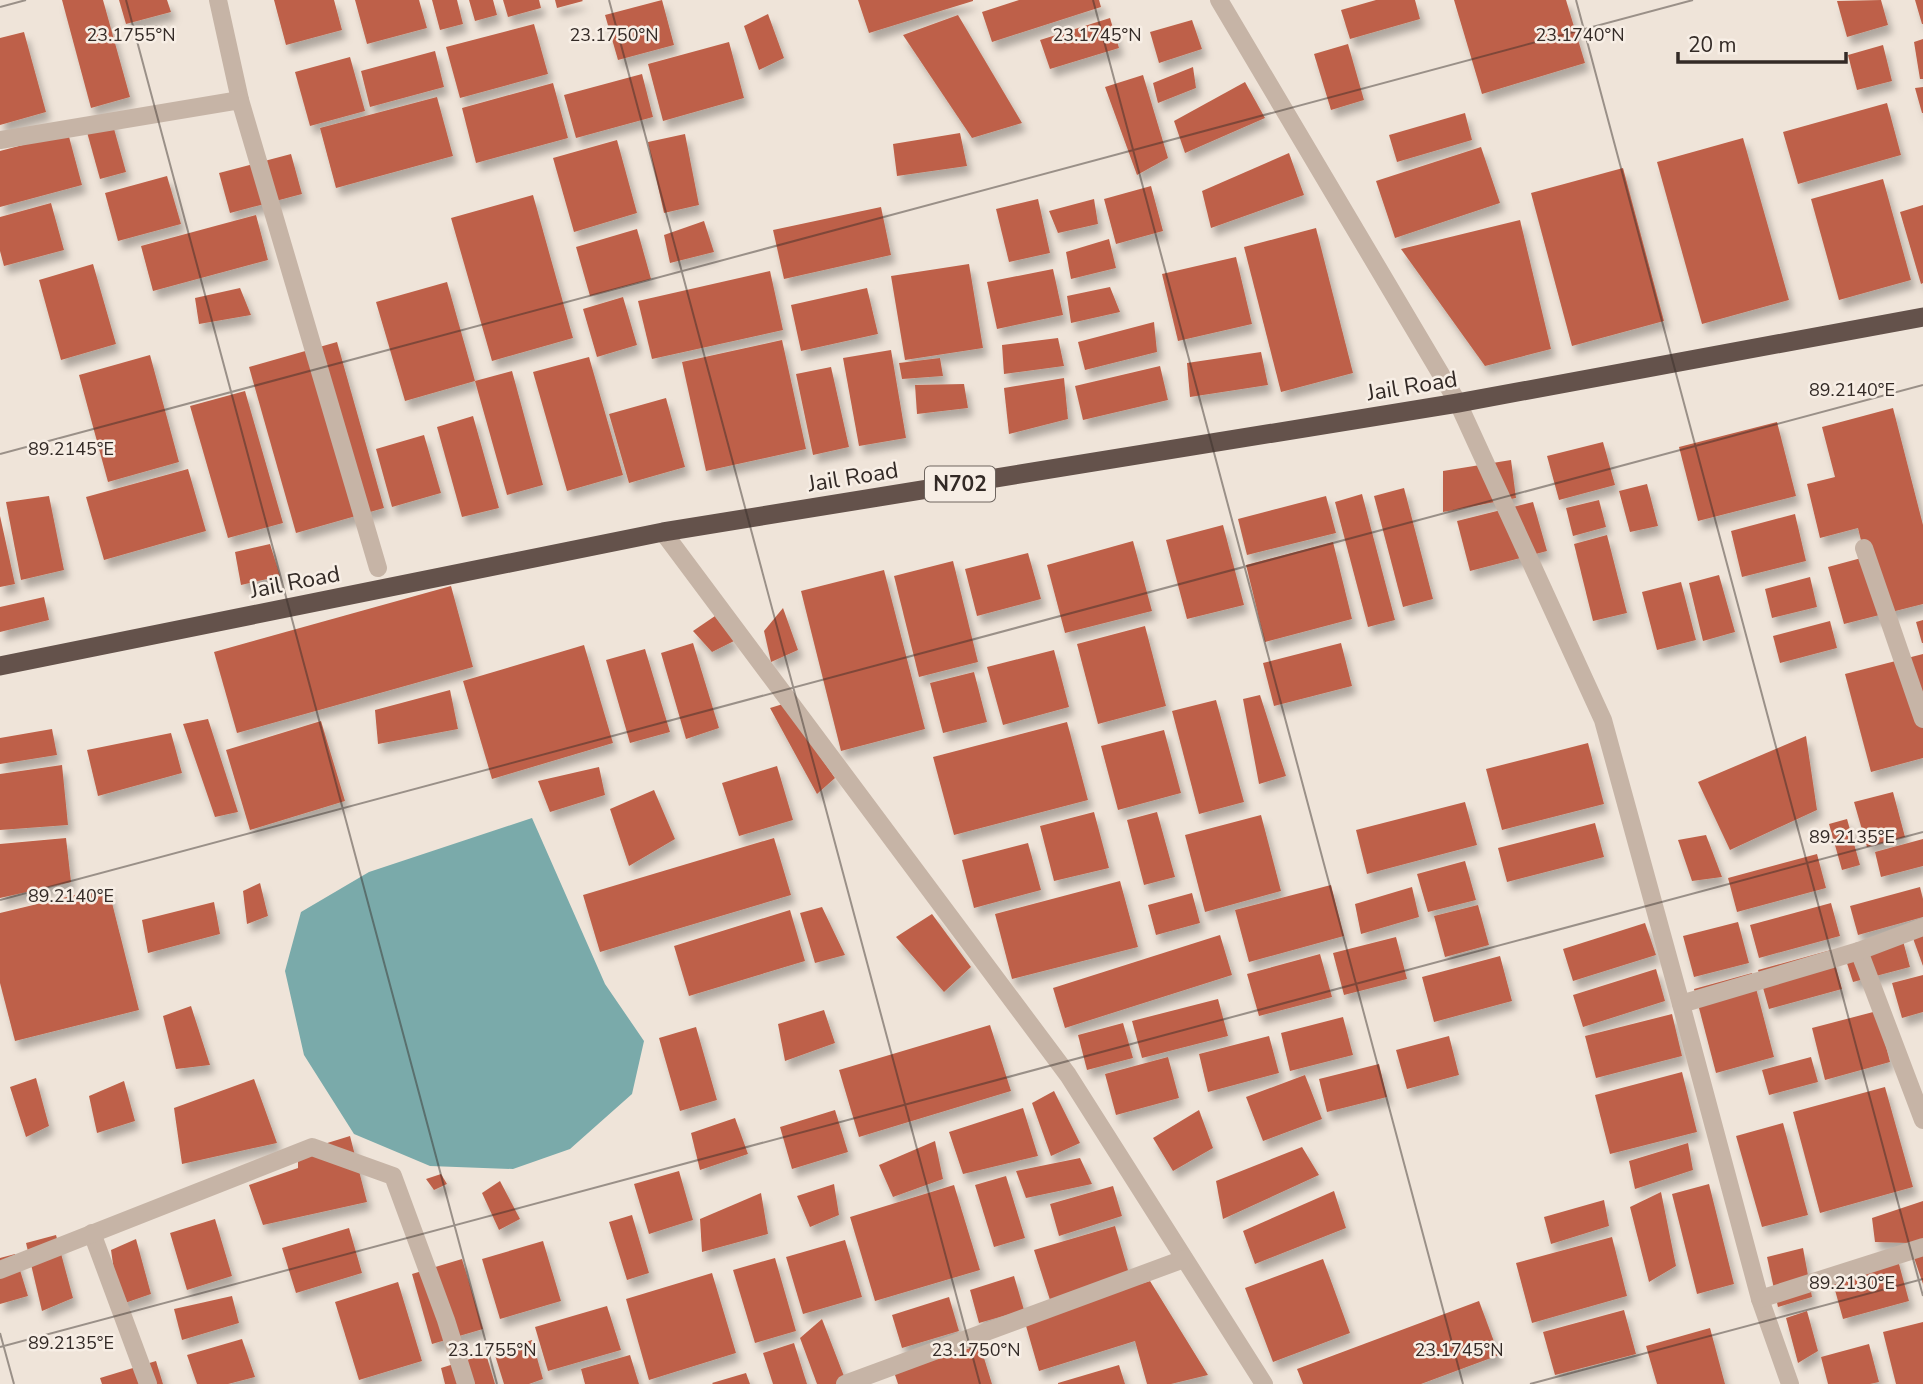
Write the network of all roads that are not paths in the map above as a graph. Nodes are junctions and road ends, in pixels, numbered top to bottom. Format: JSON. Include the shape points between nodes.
{"nodes":[{"id":1,"x":218,"y":0,"type":"edge"},
{"id":2,"x":1219,"y":0,"type":"edge"},
{"id":3,"x":240,"y":100,"type":"junction"},
{"id":4,"x":0,"y":140,"type":"edge"},
{"id":5,"x":1923,"y":317,"type":"edge"},
{"id":6,"x":1458,"y":403,"type":"junction"},
{"id":7,"x":663,"y":532,"type":"junction"},
{"id":8,"x":1864,"y":548,"type":"dead end"},
{"id":9,"x":378,"y":568,"type":"dead end"},
{"id":10,"x":0,"y":666,"type":"edge"},
{"id":11,"x":1923,"y":719,"type":"edge"},
{"id":12,"x":1923,"y":928,"type":"edge"},
{"id":13,"x":1859,"y":951,"type":"junction"},
{"id":14,"x":1681,"y":1004,"type":"junction"},
{"id":15,"x":1923,"y":1120,"type":"edge"},
{"id":16,"x":92,"y":1233,"type":"junction"},
{"id":17,"x":1923,"y":1247,"type":"edge"},
{"id":18,"x":1184,"y":1259,"type":"junction"},
{"id":19,"x":0,"y":1270,"type":"edge"},
{"id":20,"x":1760,"y":1299,"type":"junction"},
{"id":21,"x":148,"y":1384,"type":"edge"},
{"id":22,"x":466,"y":1384,"type":"edge"},
{"id":23,"x":845,"y":1384,"type":"edge"},
{"id":24,"x":1264,"y":1384,"type":"edge"},
{"id":25,"x":1790,"y":1384,"type":"edge"}],
"edges":[{"from":1,"to":3,"type":"street"},
{"from":2,"to":6,"type":"street"},
{"from":3,"to":4,"type":"street"},
{"from":3,"to":9,"type":"street"},
{"from":5,"to":6,"type":"highway","name":"Jail Road","number":"N702"},
{"from":6,"to":7,"type":"highway","name":"Jail Road","number":"N702"},
{"from":6,"to":14,"type":"street","via":[[1603,720]]},
{"from":7,"to":10,"type":"highway","name":"Jail Road","number":"N702"},
{"from":7,"to":18,"type":"street","via":[[1069,1075]]},
{"from":8,"to":11,"type":"street"},
{"from":12,"to":13,"type":"street"},
{"from":13,"to":14,"type":"street"},
{"from":13,"to":15,"type":"street"},
{"from":14,"to":20,"type":"street"},
{"from":16,"to":19,"type":"street"},
{"from":16,"to":21,"type":"street"},
{"from":16,"to":22,"type":"street","via":[[312,1147],[393,1176]]},
{"from":17,"to":20,"type":"street"},
{"from":18,"to":23,"type":"street"},
{"from":18,"to":24,"type":"street"},
{"from":20,"to":25,"type":"street"}]}
